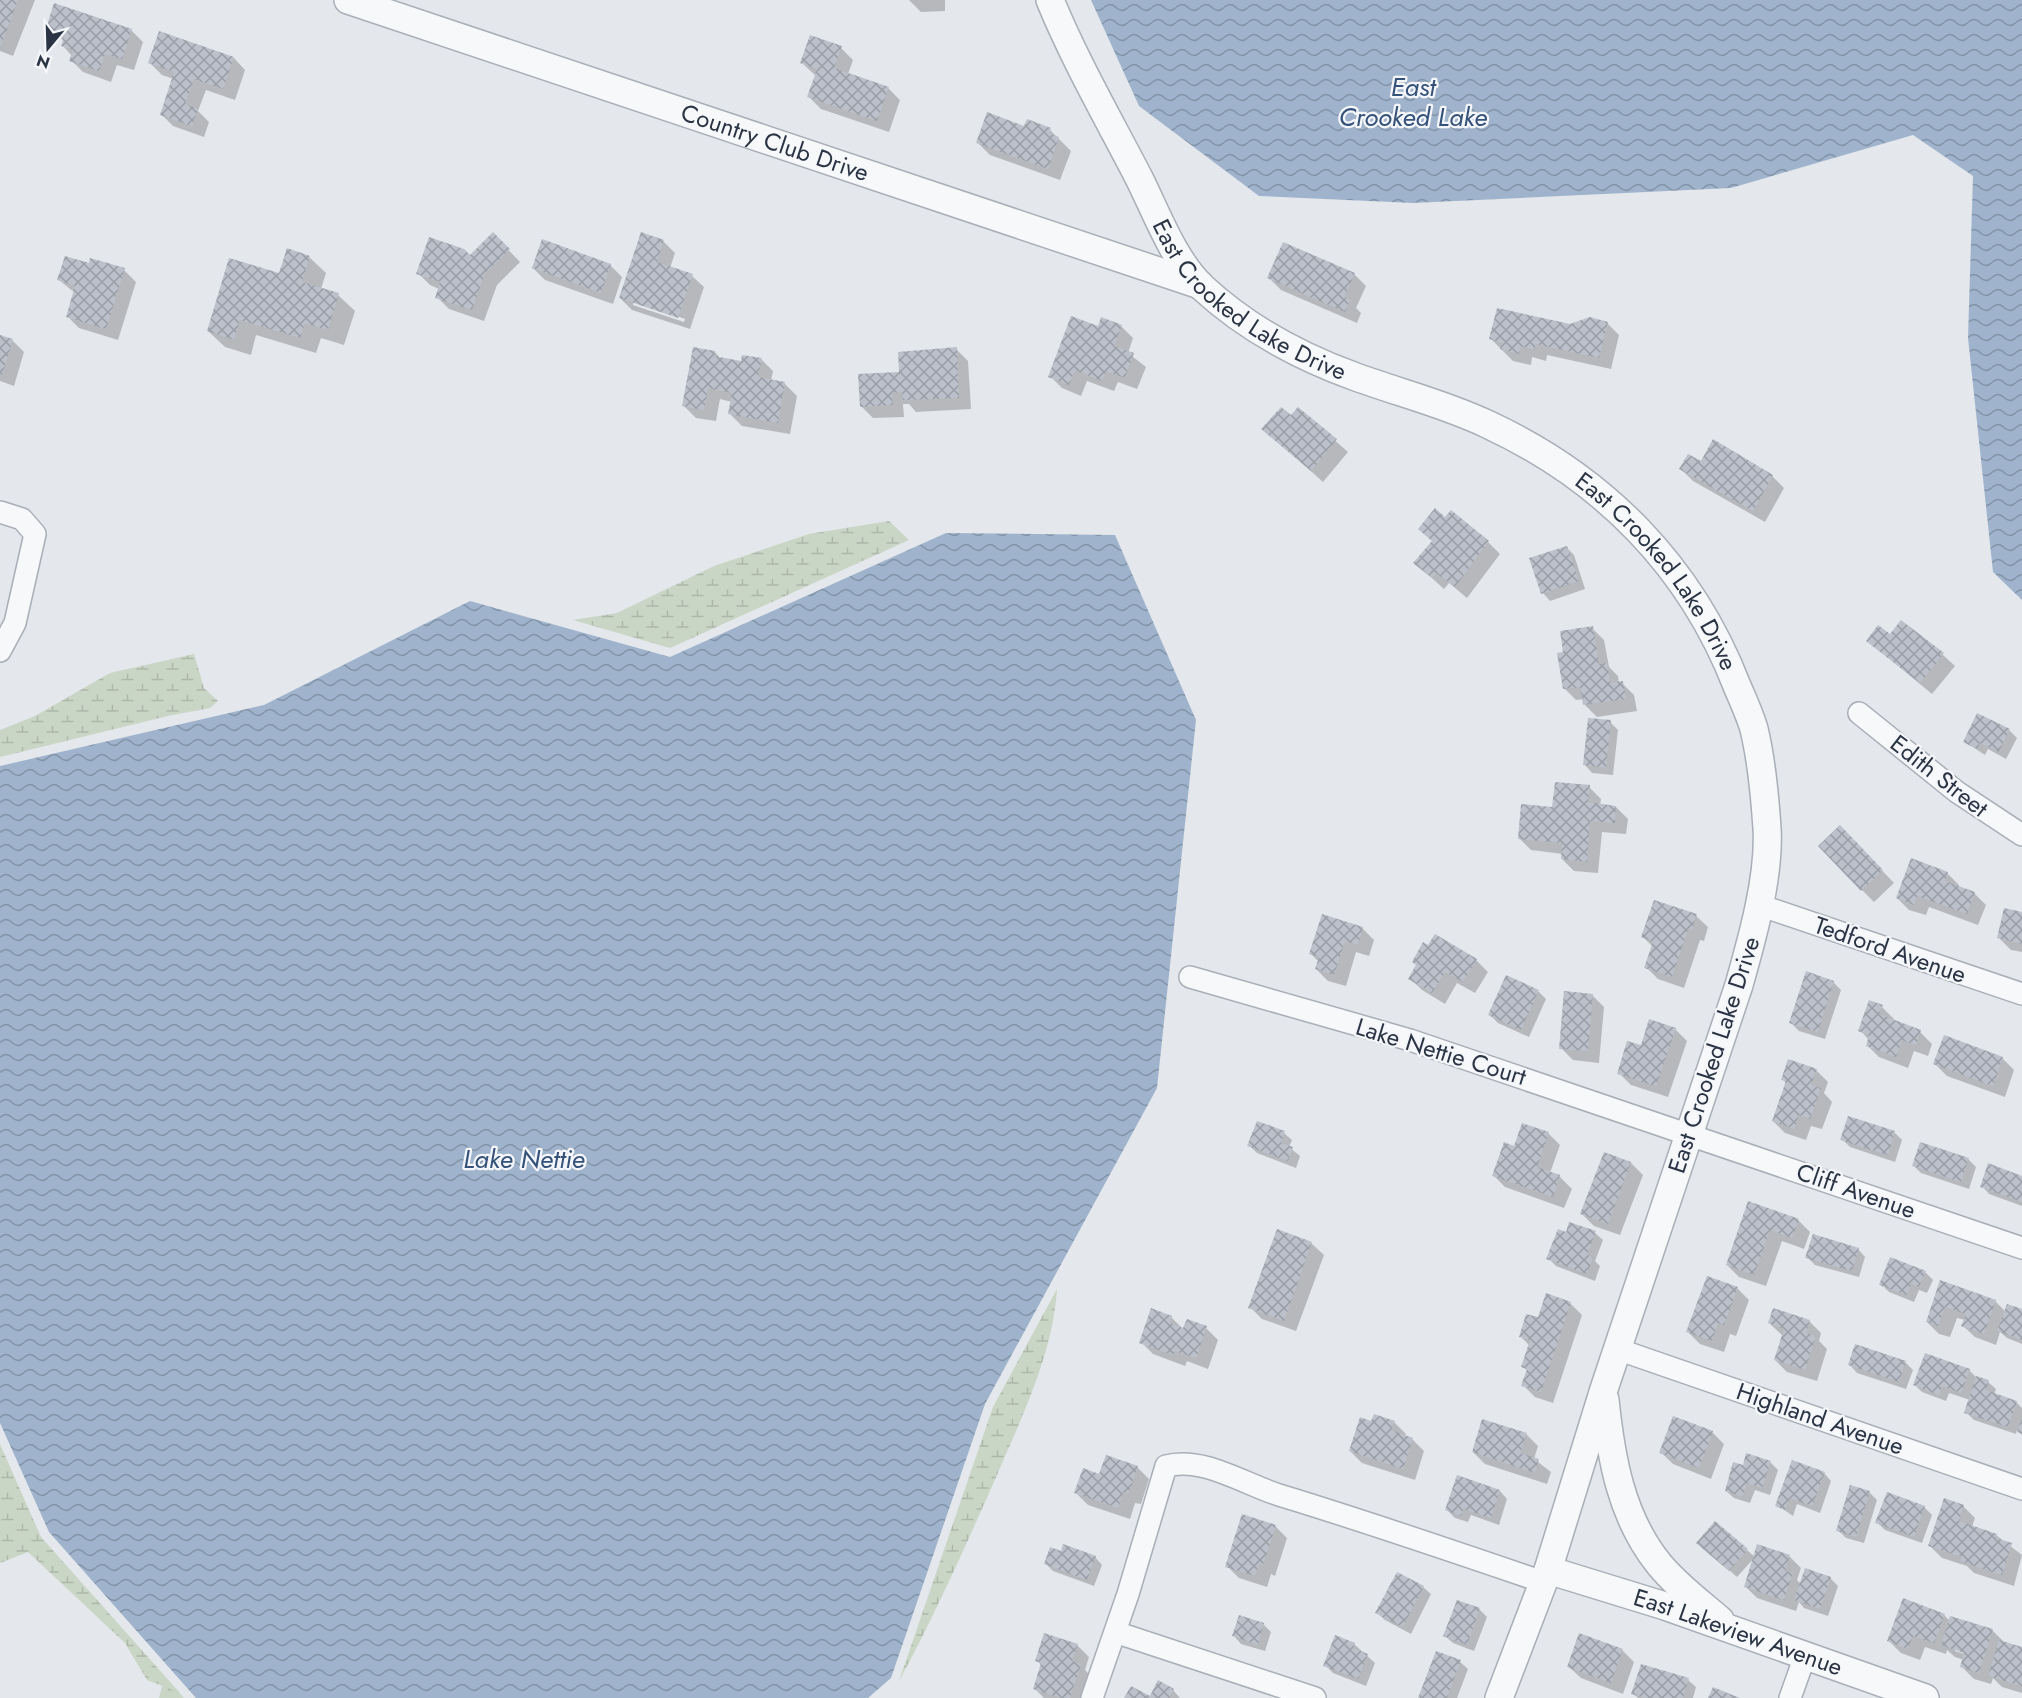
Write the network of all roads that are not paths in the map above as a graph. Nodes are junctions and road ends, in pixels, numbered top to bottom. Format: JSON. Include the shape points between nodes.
{"nodes":[{"id":1,"x":348,"y":0,"type":"edge"},
{"id":2,"x":1050,"y":0,"type":"edge"},
{"id":3,"x":1200,"y":285,"type":"junction"},
{"id":4,"x":0,"y":512,"type":"edge"},
{"id":5,"x":0,"y":651,"type":"edge"},
{"id":6,"x":1859,"y":713,"type":"dead end"},
{"id":7,"x":2022,"y":835,"type":"edge"},
{"id":8,"x":1759,"y":905,"type":"junction"},
{"id":9,"x":1190,"y":977,"type":"dead end"},
{"id":10,"x":2022,"y":994,"type":"edge"},
{"id":11,"x":1689,"y":1135,"type":"junction"},
{"id":12,"x":2022,"y":1248,"type":"edge"},
{"id":13,"x":1617,"y":1349,"type":"junction"},
{"id":14,"x":1604,"y":1389,"type":"junction"},
{"id":15,"x":2022,"y":1489,"type":"edge"},
{"id":16,"x":1545,"y":1576,"type":"junction"},
{"id":17,"x":1732,"y":1630,"type":"junction"},
{"id":18,"x":1115,"y":1632,"type":"junction"},
{"id":19,"x":1805,"y":1656,"type":"junction"},
{"id":20,"x":1092,"y":1698,"type":"edge"},
{"id":21,"x":1315,"y":1698,"type":"edge"},
{"id":22,"x":1499,"y":1698,"type":"edge"},
{"id":23,"x":1790,"y":1698,"type":"edge"},
{"id":24,"x":1925,"y":1698,"type":"edge"}],
"edges":[{"from":1,"to":3,"type":"street","name":"Country Club Drive"},
{"from":2,"to":3,"type":"street","name":"East Crooked Lake Drive","via":[[1161,221]]},
{"from":3,"to":8,"type":"street","name":"East Crooked Lake Drive","via":[[1240,318],[1286,346],[1354,376],[1458,411],[1551,458],[1599,492],[1650,540],[1689,590],[1724,652],[1754,729],[1767,831]]},
{"from":4,"to":5,"type":"street","via":[[22,519],[35,534],[15,623]]},
{"from":6,"to":7,"type":"street","name":"Edith Street","via":[[1957,792]]},
{"from":8,"to":10,"type":"street","name":"Tedford Avenue"},
{"from":8,"to":11,"type":"street","name":"East Crooked Lake Drive","via":[[1739,985]]},
{"from":9,"to":11,"type":"street","name":"Lake Nettie Court","via":[[1410,1040]]},
{"from":11,"to":12,"type":"street","name":"Cliff Avenue"},
{"from":11,"to":13,"type":"street","name":"East Crooked Lake Drive"},
{"from":13,"to":14,"type":"street","name":"East Crooked Lake Drive"},
{"from":13,"to":15,"type":"street","name":"Highland Avenue"},
{"from":14,"to":16,"type":"street","name":"East Crooked Lake Drive"},
{"from":14,"to":17,"type":"street","name":"East Crooked Lake Drive","via":[[1616,1476],[1639,1535],[1671,1578]]},
{"from":16,"to":17,"type":"street","name":"East Lakeview Avenue","via":[[1665,1606]]},
{"from":16,"to":18,"type":"street","name":"East Lakeview Avenue","via":[[1220,1473],[1188,1464],[1166,1466]]},
{"from":16,"to":22,"type":"street","name":"East Crooked Lake Drive"},
{"from":17,"to":19,"type":"street","name":"East Lakeview Avenue"},
{"from":18,"to":20,"type":"street"},
{"from":18,"to":21,"type":"street"},
{"from":19,"to":23,"type":"street"},
{"from":19,"to":24,"type":"street","name":"East Lakeview Avenue"}]}
